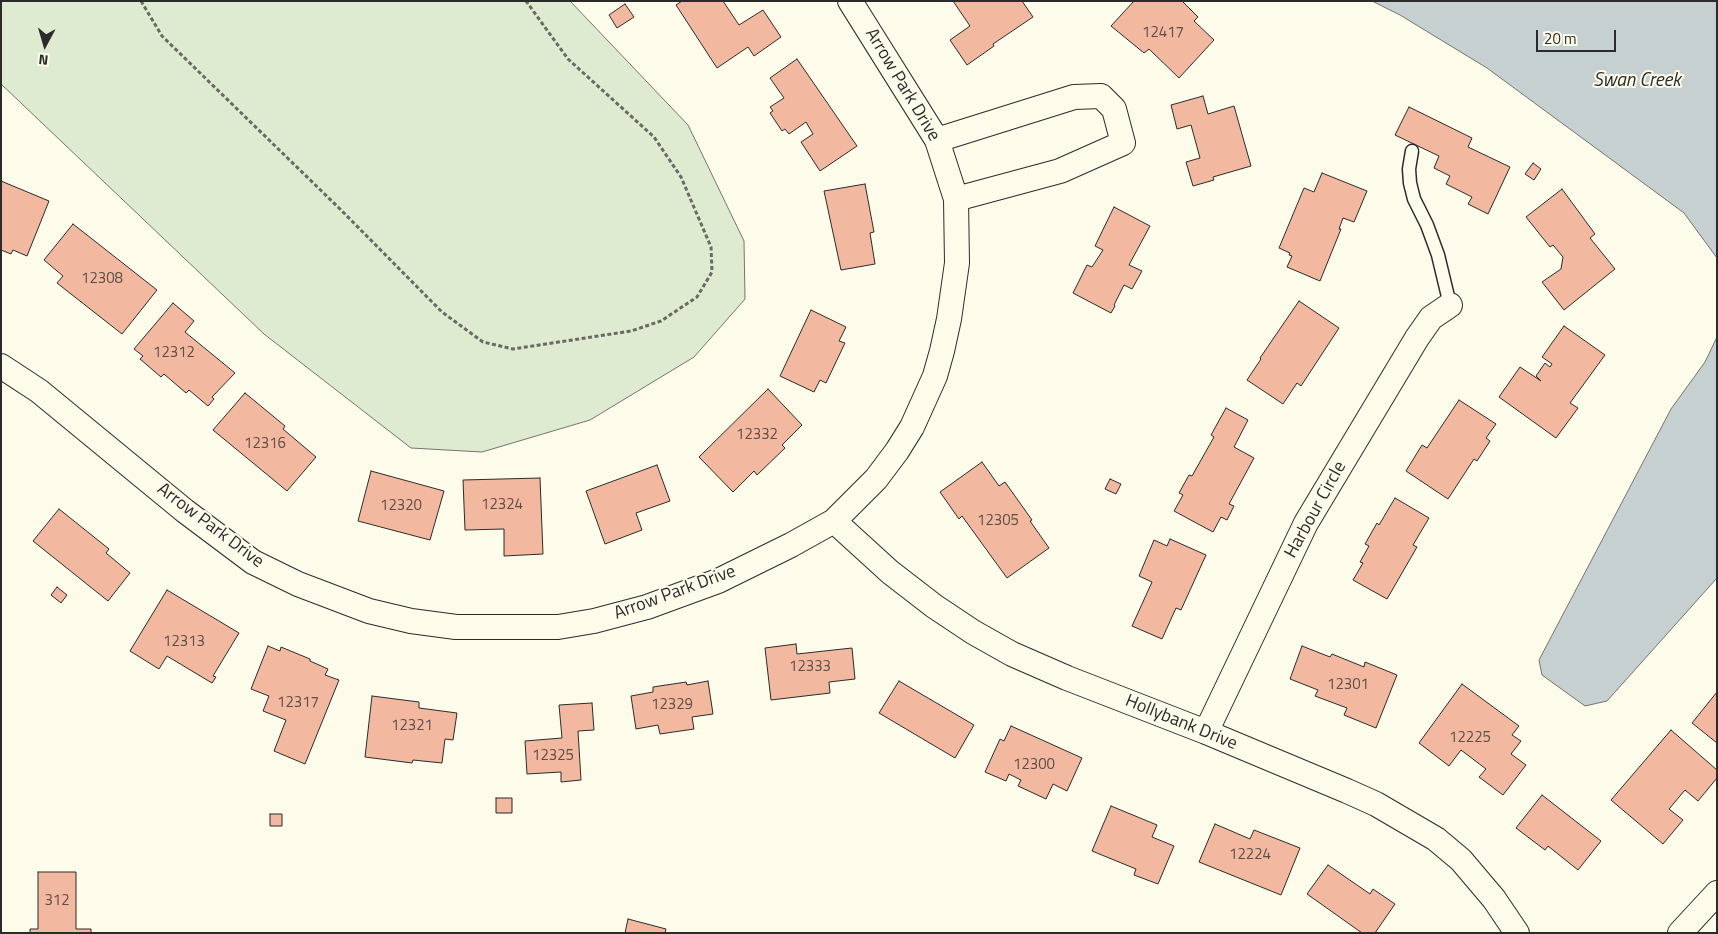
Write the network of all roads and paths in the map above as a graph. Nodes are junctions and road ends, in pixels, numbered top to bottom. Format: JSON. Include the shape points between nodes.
{"nodes":[{"id":1,"x":141,"y":1,"type":"edge"},
{"id":2,"x":526,"y":1,"type":"edge"},
{"id":3,"x":850,"y":1,"type":"edge"},
{"id":4,"x":937,"y":140,"type":"junction"},
{"id":5,"x":1412,"y":150,"type":"dead end"},
{"id":6,"x":956,"y":199,"type":"junction"},
{"id":7,"x":1450,"y":305,"type":"joint"},
{"id":8,"x":1,"y":366,"type":"edge"},
{"id":9,"x":834,"y":521,"type":"junction"},
{"id":10,"x":1206,"y":732,"type":"junction"},
{"id":11,"x":1717,"y":893,"type":"edge"},
{"id":12,"x":1517,"y":933,"type":"edge"},
{"id":13,"x":1680,"y":933,"type":"edge"}],
"edges":[{"from":1,"to":2,"type":"path","via":[[162,36],[442,312],[483,342],[513,349],[631,331],[661,321],[698,297],[712,272],[711,247],[681,177],[654,137],[568,59]]},
{"from":3,"to":4,"type":"street","name":"Arrow Park Drive"},
{"from":4,"to":6,"type":"street","name":"Arrow Park Drive"},
{"from":4,"to":6,"type":"street","via":[[1074,97],[1101,96],[1114,109],[1123,143],[1060,171]]},
{"from":5,"to":7,"type":"lane","via":[[1410,183],[1438,255]]},
{"from":6,"to":9,"type":"street","name":"Arrow Park Drive","via":[[954,289],[935,376],[897,451],[876,479]]},
{"from":7,"to":10,"type":"street","name":"Harbour Circle","via":[[1431,318],[1417,338],[1306,522]]},
{"from":8,"to":9,"type":"street","name":"Arrow Park Drive","via":[[39,391],[185,511],[253,562],[336,599],[411,621],[456,627],[558,627],[594,621],[648,607],[718,581]]},
{"from":9,"to":10,"type":"street","name":"Hollybank Drive","via":[[890,572],[934,606],[989,641],[1068,678]]},
{"from":10,"to":12,"type":"street","name":"Hollybank Drive","via":[[1362,798],[1436,839],[1461,860],[1494,898]]},
{"from":11,"to":13,"type":"street"}]}
